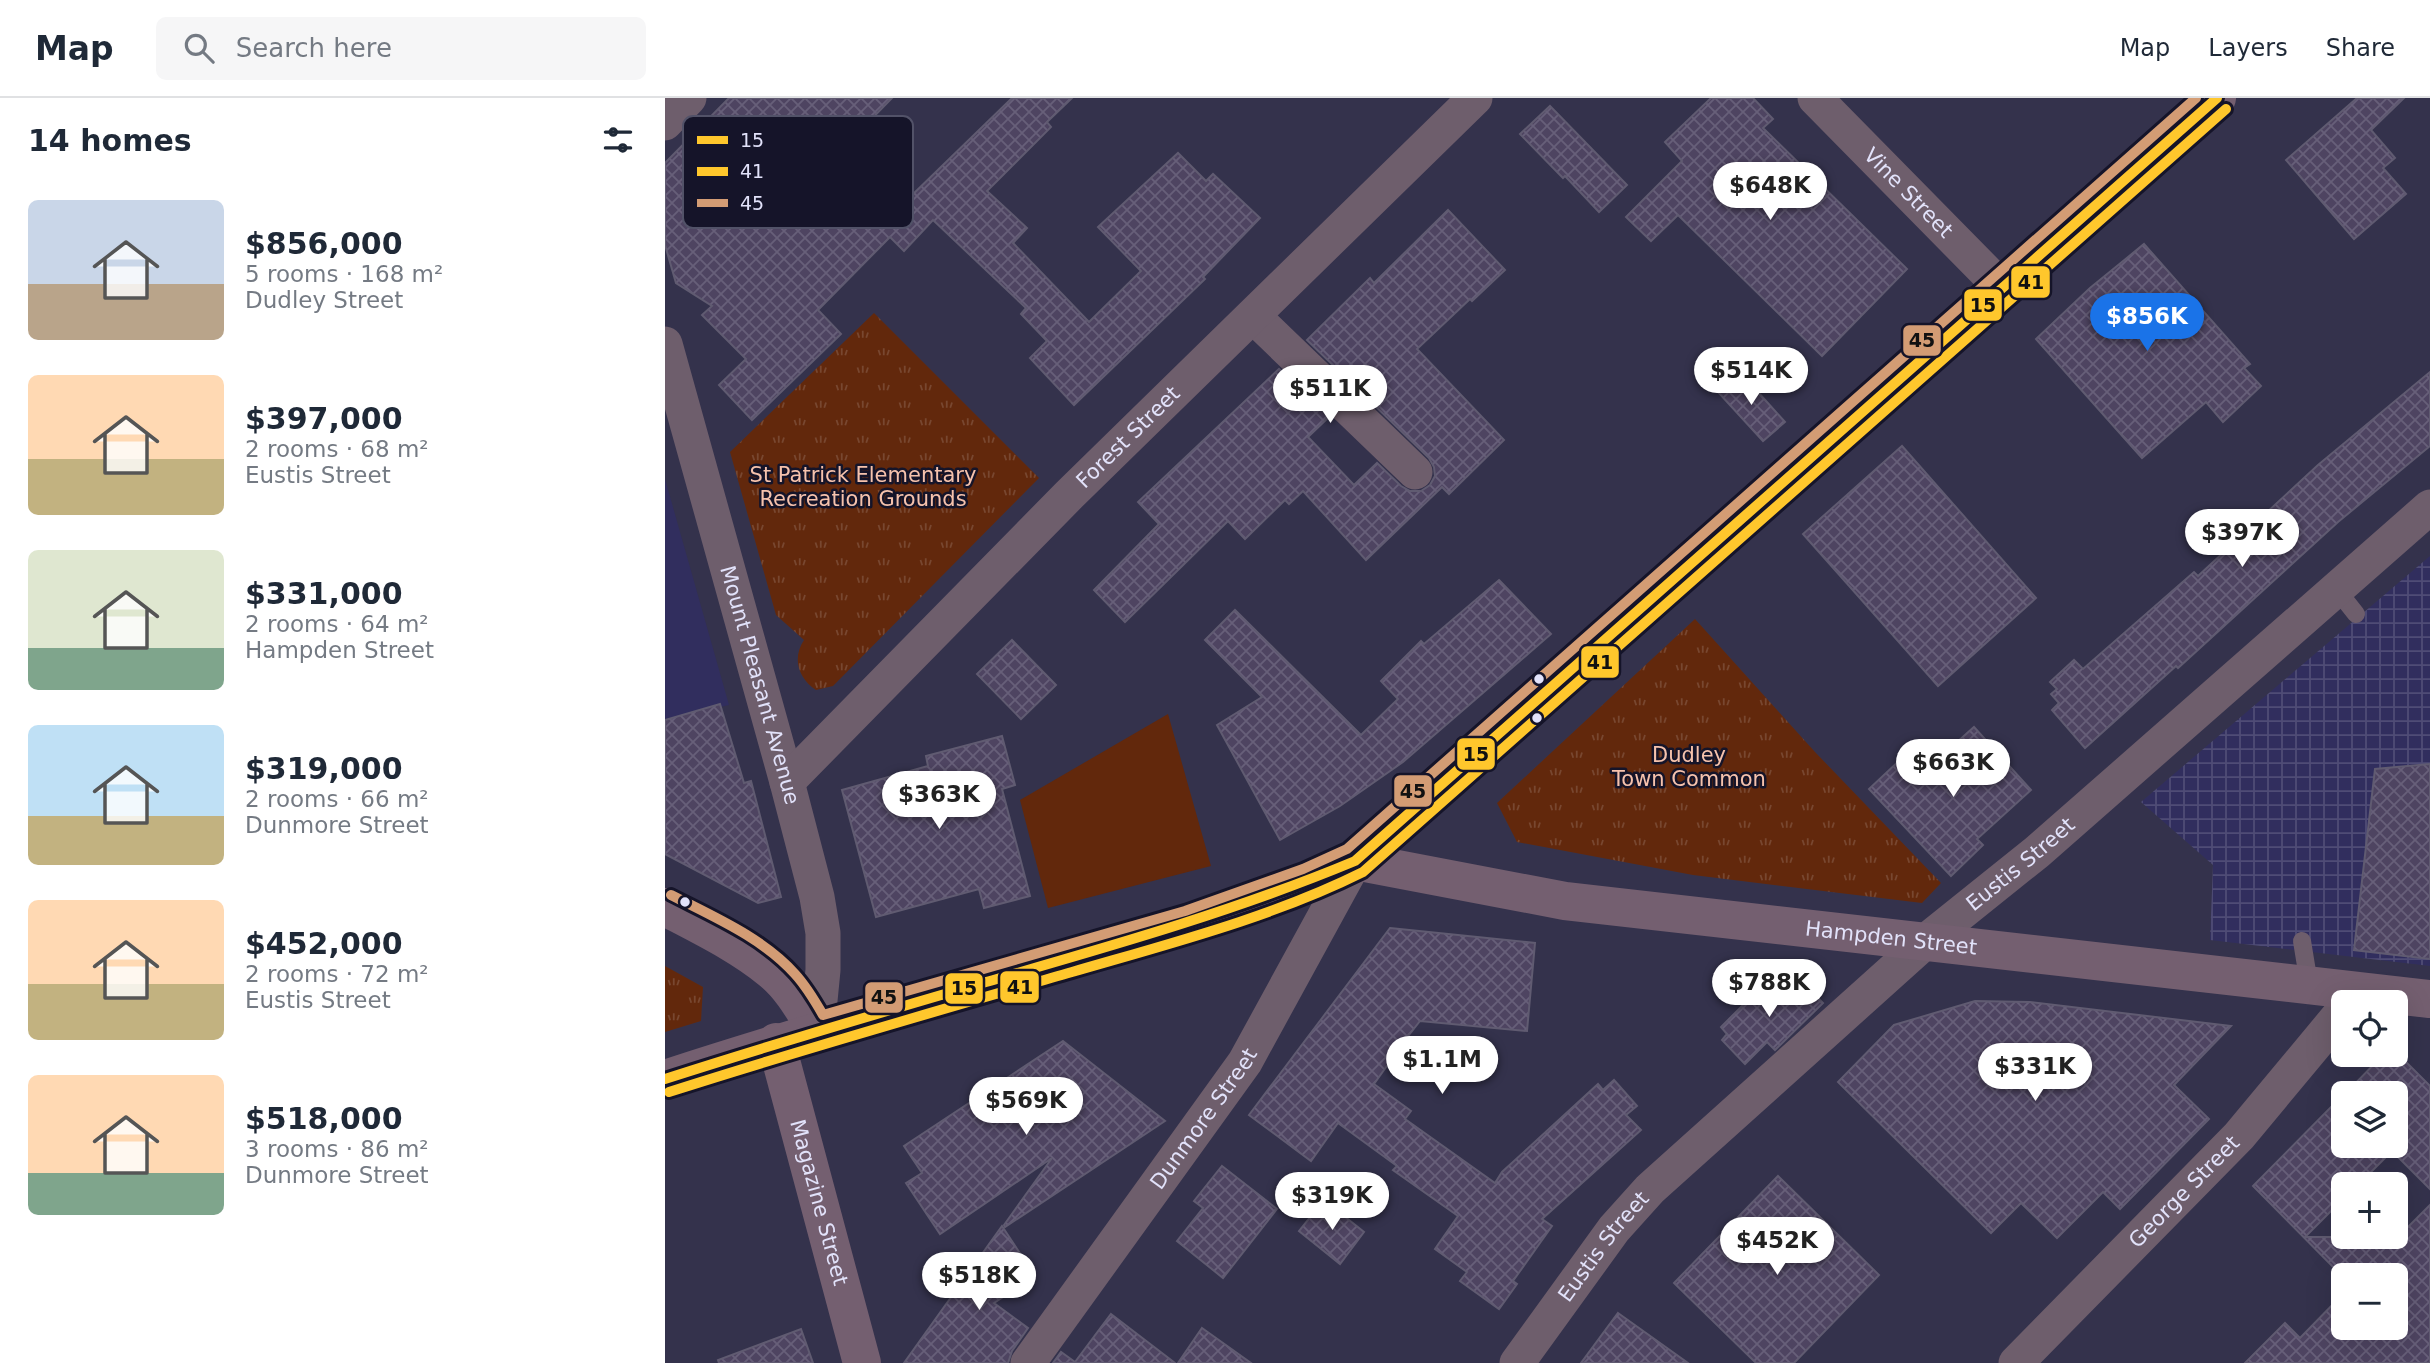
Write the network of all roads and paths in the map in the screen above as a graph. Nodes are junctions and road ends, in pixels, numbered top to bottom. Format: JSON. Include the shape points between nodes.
{"nodes":[{"id":1,"x":689,"y":98,"type":"edge"},
{"id":2,"x":1475,"y":98,"type":"edge"},
{"id":3,"x":1815,"y":98,"type":"edge"},
{"id":4,"x":2217,"y":98,"type":"edge"},
{"id":5,"x":665,"y":123,"type":"edge"},
{"id":6,"x":2001,"y":287,"type":"junction"},
{"id":7,"x":1253,"y":316,"type":"junction"},
{"id":8,"x":665,"y":344,"type":"edge"},
{"id":9,"x":1415,"y":472,"type":"dead end"},
{"id":10,"x":2430,"y":507,"type":"edge"},
{"id":11,"x":787,"y":782,"type":"junction"},
{"id":12,"x":1355,"y":861,"type":"junction"},
{"id":13,"x":665,"y":907,"type":"edge"},
{"id":14,"x":1926,"y":941,"type":"junction"},
{"id":15,"x":2302,"y":941,"type":"dead end"},
{"id":16,"x":2309,"y":984,"type":"junction"},
{"id":17,"x":2331,"y":993,"type":"edge"},
{"id":18,"x":2430,"y":999,"type":"edge"},
{"id":19,"x":2408,"y":1000,"type":"edge"},
{"id":20,"x":2331,"y":1025,"type":"edge"},
{"id":21,"x":817,"y":1031,"type":"junction"},
{"id":22,"x":776,"y":1042,"type":"junction"},
{"id":23,"x":665,"y":1079,"type":"edge"},
{"id":24,"x":862,"y":1363,"type":"edge"},
{"id":25,"x":1028,"y":1363,"type":"edge"},
{"id":26,"x":1517,"y":1363,"type":"edge"},
{"id":27,"x":2015,"y":1363,"type":"edge"}],
"edges":[{"from":1,"to":5,"type":"street"},
{"from":2,"to":7,"type":"street","name":"Forest Street"},
{"from":3,"to":6,"type":"street","name":"Vine Street"},
{"from":4,"to":6,"type":"main road"},
{"from":6,"to":12,"type":"main road"},
{"from":7,"to":9,"type":"street"},
{"from":7,"to":11,"type":"street","name":"Forest Street"},
{"from":8,"to":11,"type":"street","name":"Mount Pleasant Avenue"},
{"from":10,"to":14,"type":"street","name":"Eustis Street","via":[[2346,602]]},
{"from":11,"to":21,"type":"street","name":"Mount Pleasant Avenue","via":[[823,933]]},
{"from":12,"to":14,"type":"main road","name":"Hampden Street","via":[[1565,901]]},
{"from":12,"to":21,"type":"main road","via":[[1189,924]]},
{"from":12,"to":25,"type":"street","name":"Dunmore Street","via":[[1245,1062]]},
{"from":13,"to":21,"type":"main road","via":[[733,943],[773,972]]},
{"from":14,"to":16,"type":"main road","name":"Hampden Street"},
{"from":14,"to":26,"type":"street","name":"Eustis Street","via":[[1650,1189],[1613,1228]]},
{"from":15,"to":16,"type":"lane"},
{"from":16,"to":17,"type":"main road","name":"Hampden Street"},
{"from":18,"to":19,"type":"main road","name":"Hampden Street"},
{"from":20,"to":27,"type":"street","name":"George Street","via":[[2239,1136]]},
{"from":21,"to":22,"type":"main road"},
{"from":22,"to":23,"type":"main road"},
{"from":22,"to":24,"type":"main road","name":"Magazine Street"}]}
